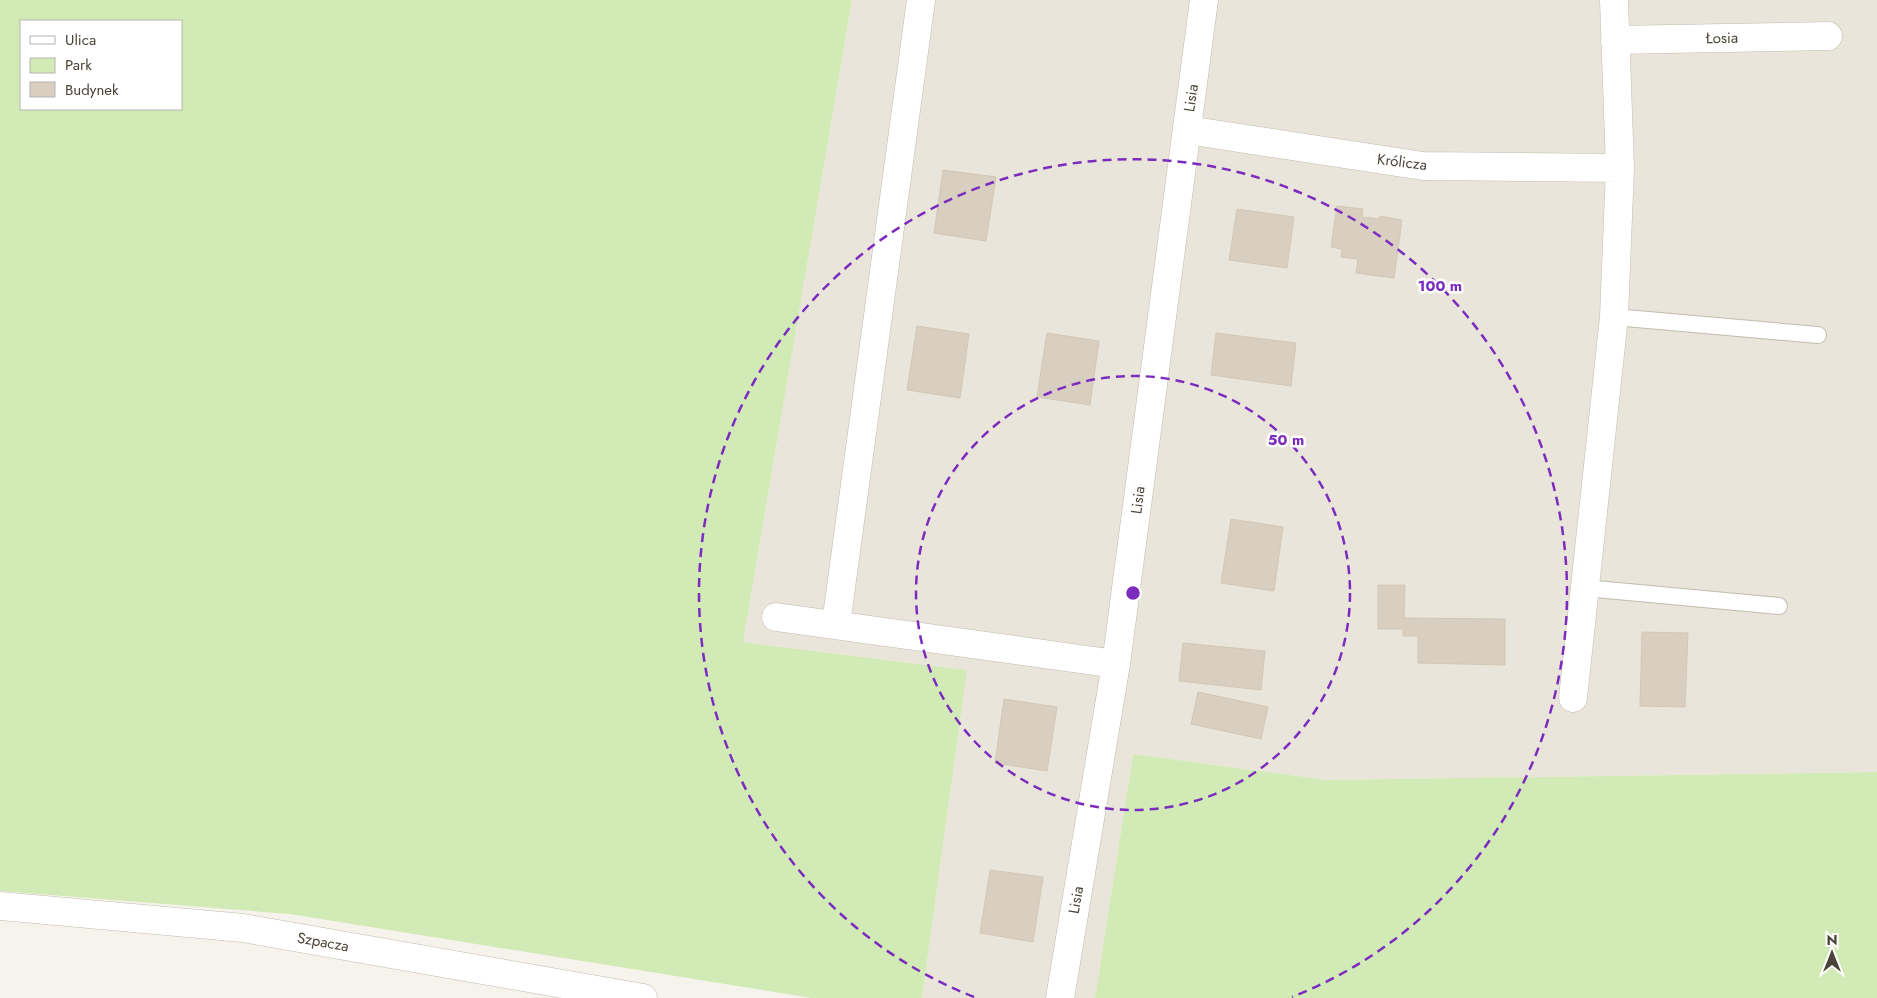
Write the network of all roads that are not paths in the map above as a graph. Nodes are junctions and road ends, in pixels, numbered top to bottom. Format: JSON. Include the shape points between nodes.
{"nodes":[{"id":1,"x":922,"y":0,"type":"edge"},
{"id":2,"x":1204,"y":0,"type":"edge"},
{"id":3,"x":1614,"y":0,"type":"edge"},
{"id":4,"x":1828,"y":36,"type":"dead end"},
{"id":5,"x":1615,"y":40,"type":"junction"},
{"id":6,"x":1187,"y":130,"type":"junction"},
{"id":7,"x":1620,"y":168,"type":"junction"},
{"id":8,"x":1614,"y":317,"type":"junction"},
{"id":9,"x":1818,"y":335,"type":"dead end"},
{"id":10,"x":1585,"y":588,"type":"junction"},
{"id":11,"x":1779,"y":606,"type":"dead end"},
{"id":12,"x":776,"y":617,"type":"dead end"},
{"id":13,"x":836,"y":624,"type":"junction"},
{"id":14,"x":1116,"y":664,"type":"junction"},
{"id":15,"x":1573,"y":698,"type":"dead end"},
{"id":16,"x":0,"y":906,"type":"edge"},
{"id":17,"x":643,"y":998,"type":"edge"},
{"id":18,"x":1060,"y":998,"type":"edge"}],
"edges":[{"from":1,"to":13,"type":"street"},
{"from":2,"to":6,"type":"street","name":"Lisia"},
{"from":3,"to":5,"type":"street"},
{"from":4,"to":5,"type":"street","name":"Łosia"},
{"from":5,"to":7,"type":"street"},
{"from":6,"to":7,"type":"street","name":"Królicza","via":[[1423,166]]},
{"from":6,"to":14,"type":"street","name":"Lisia"},
{"from":7,"to":8,"type":"street"},
{"from":8,"to":9,"type":"lane"},
{"from":8,"to":10,"type":"street"},
{"from":10,"to":11,"type":"lane"},
{"from":10,"to":15,"type":"street"},
{"from":12,"to":13,"type":"street"},
{"from":13,"to":14,"type":"street"},
{"from":14,"to":18,"type":"street","name":"Lisia"},
{"from":16,"to":17,"type":"street","name":"Szpacza","via":[[243,928]]}]}
